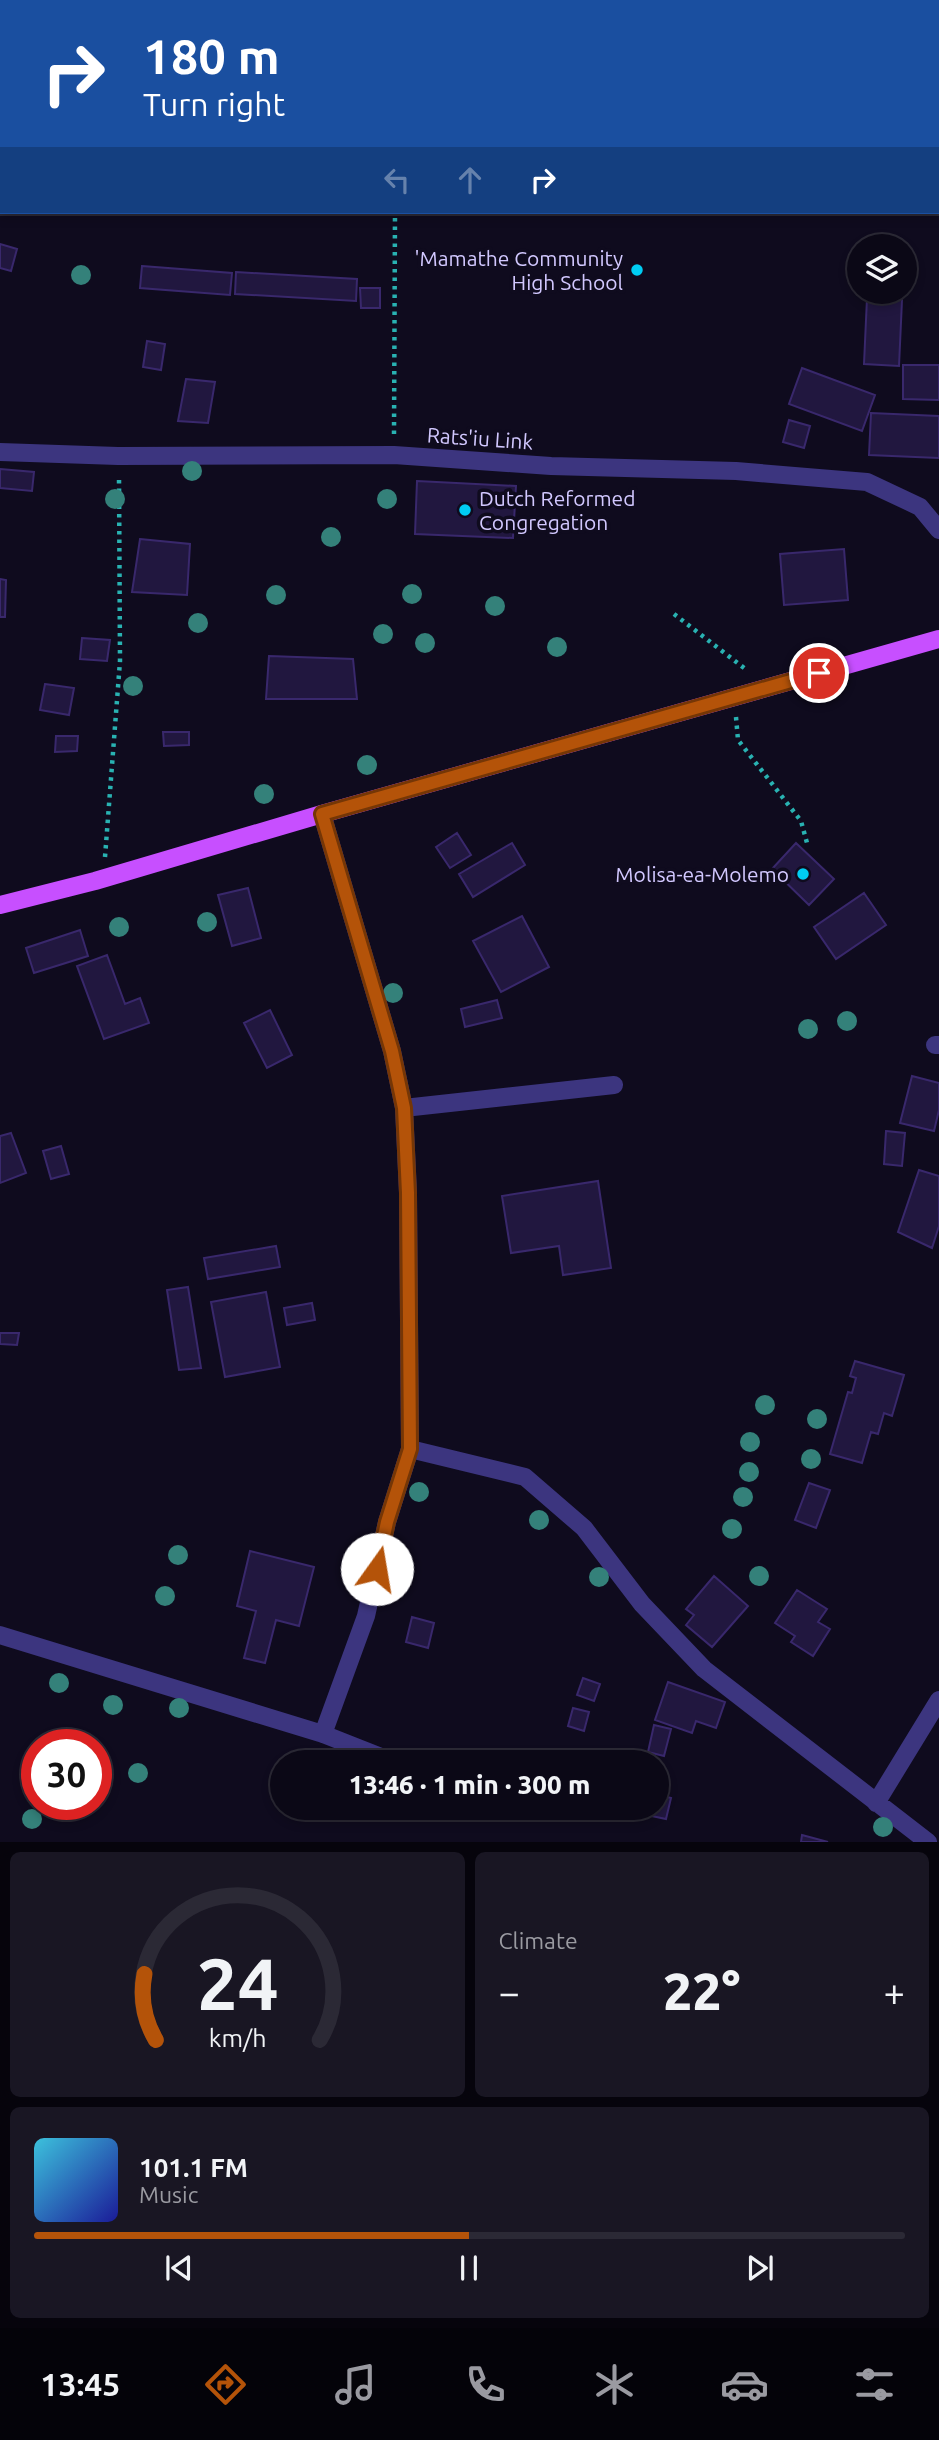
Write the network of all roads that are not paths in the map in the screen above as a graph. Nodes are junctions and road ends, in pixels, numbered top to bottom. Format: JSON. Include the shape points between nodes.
{"nodes":[{"id":1,"x":0,"y":452,"type":"edge"},
{"id":2,"x":939,"y":530,"type":"edge"},
{"id":3,"x":939,"y":639,"type":"edge"},
{"id":4,"x":322,"y":814,"type":"junction"},
{"id":5,"x":0,"y":905,"type":"edge"},
{"id":6,"x":614,"y":1085,"type":"dead end"},
{"id":7,"x":404,"y":1108,"type":"junction"},
{"id":8,"x":410,"y":1449,"type":"junction"},
{"id":9,"x":0,"y":1635,"type":"edge"},
{"id":10,"x":939,"y":1700,"type":"edge"},
{"id":11,"x":323,"y":1734,"type":"junction"},
{"id":12,"x":364,"y":1750,"type":"edge"},
{"id":13,"x":876,"y":1803,"type":"junction"},
{"id":14,"x":928,"y":1842,"type":"edge"}],
"edges":[{"from":1,"to":2,"type":"street","name":"Rats'iu Link","via":[[394,455],[551,466],[736,471],[867,482],[920,507]]},
{"from":3,"to":4,"type":"main road"},
{"from":4,"to":5,"type":"main road"},
{"from":4,"to":7,"type":"street","via":[[392,1051]]},
{"from":6,"to":7,"type":"street"},
{"from":7,"to":8,"type":"street"},
{"from":8,"to":11,"type":"street","via":[[387,1522],[366,1616]]},
{"from":8,"to":13,"type":"street","via":[[525,1477],[584,1528],[642,1604],[704,1670]]},
{"from":9,"to":11,"type":"street"},
{"from":10,"to":13,"type":"street"},
{"from":11,"to":12,"type":"street"},
{"from":13,"to":14,"type":"street"}]}
